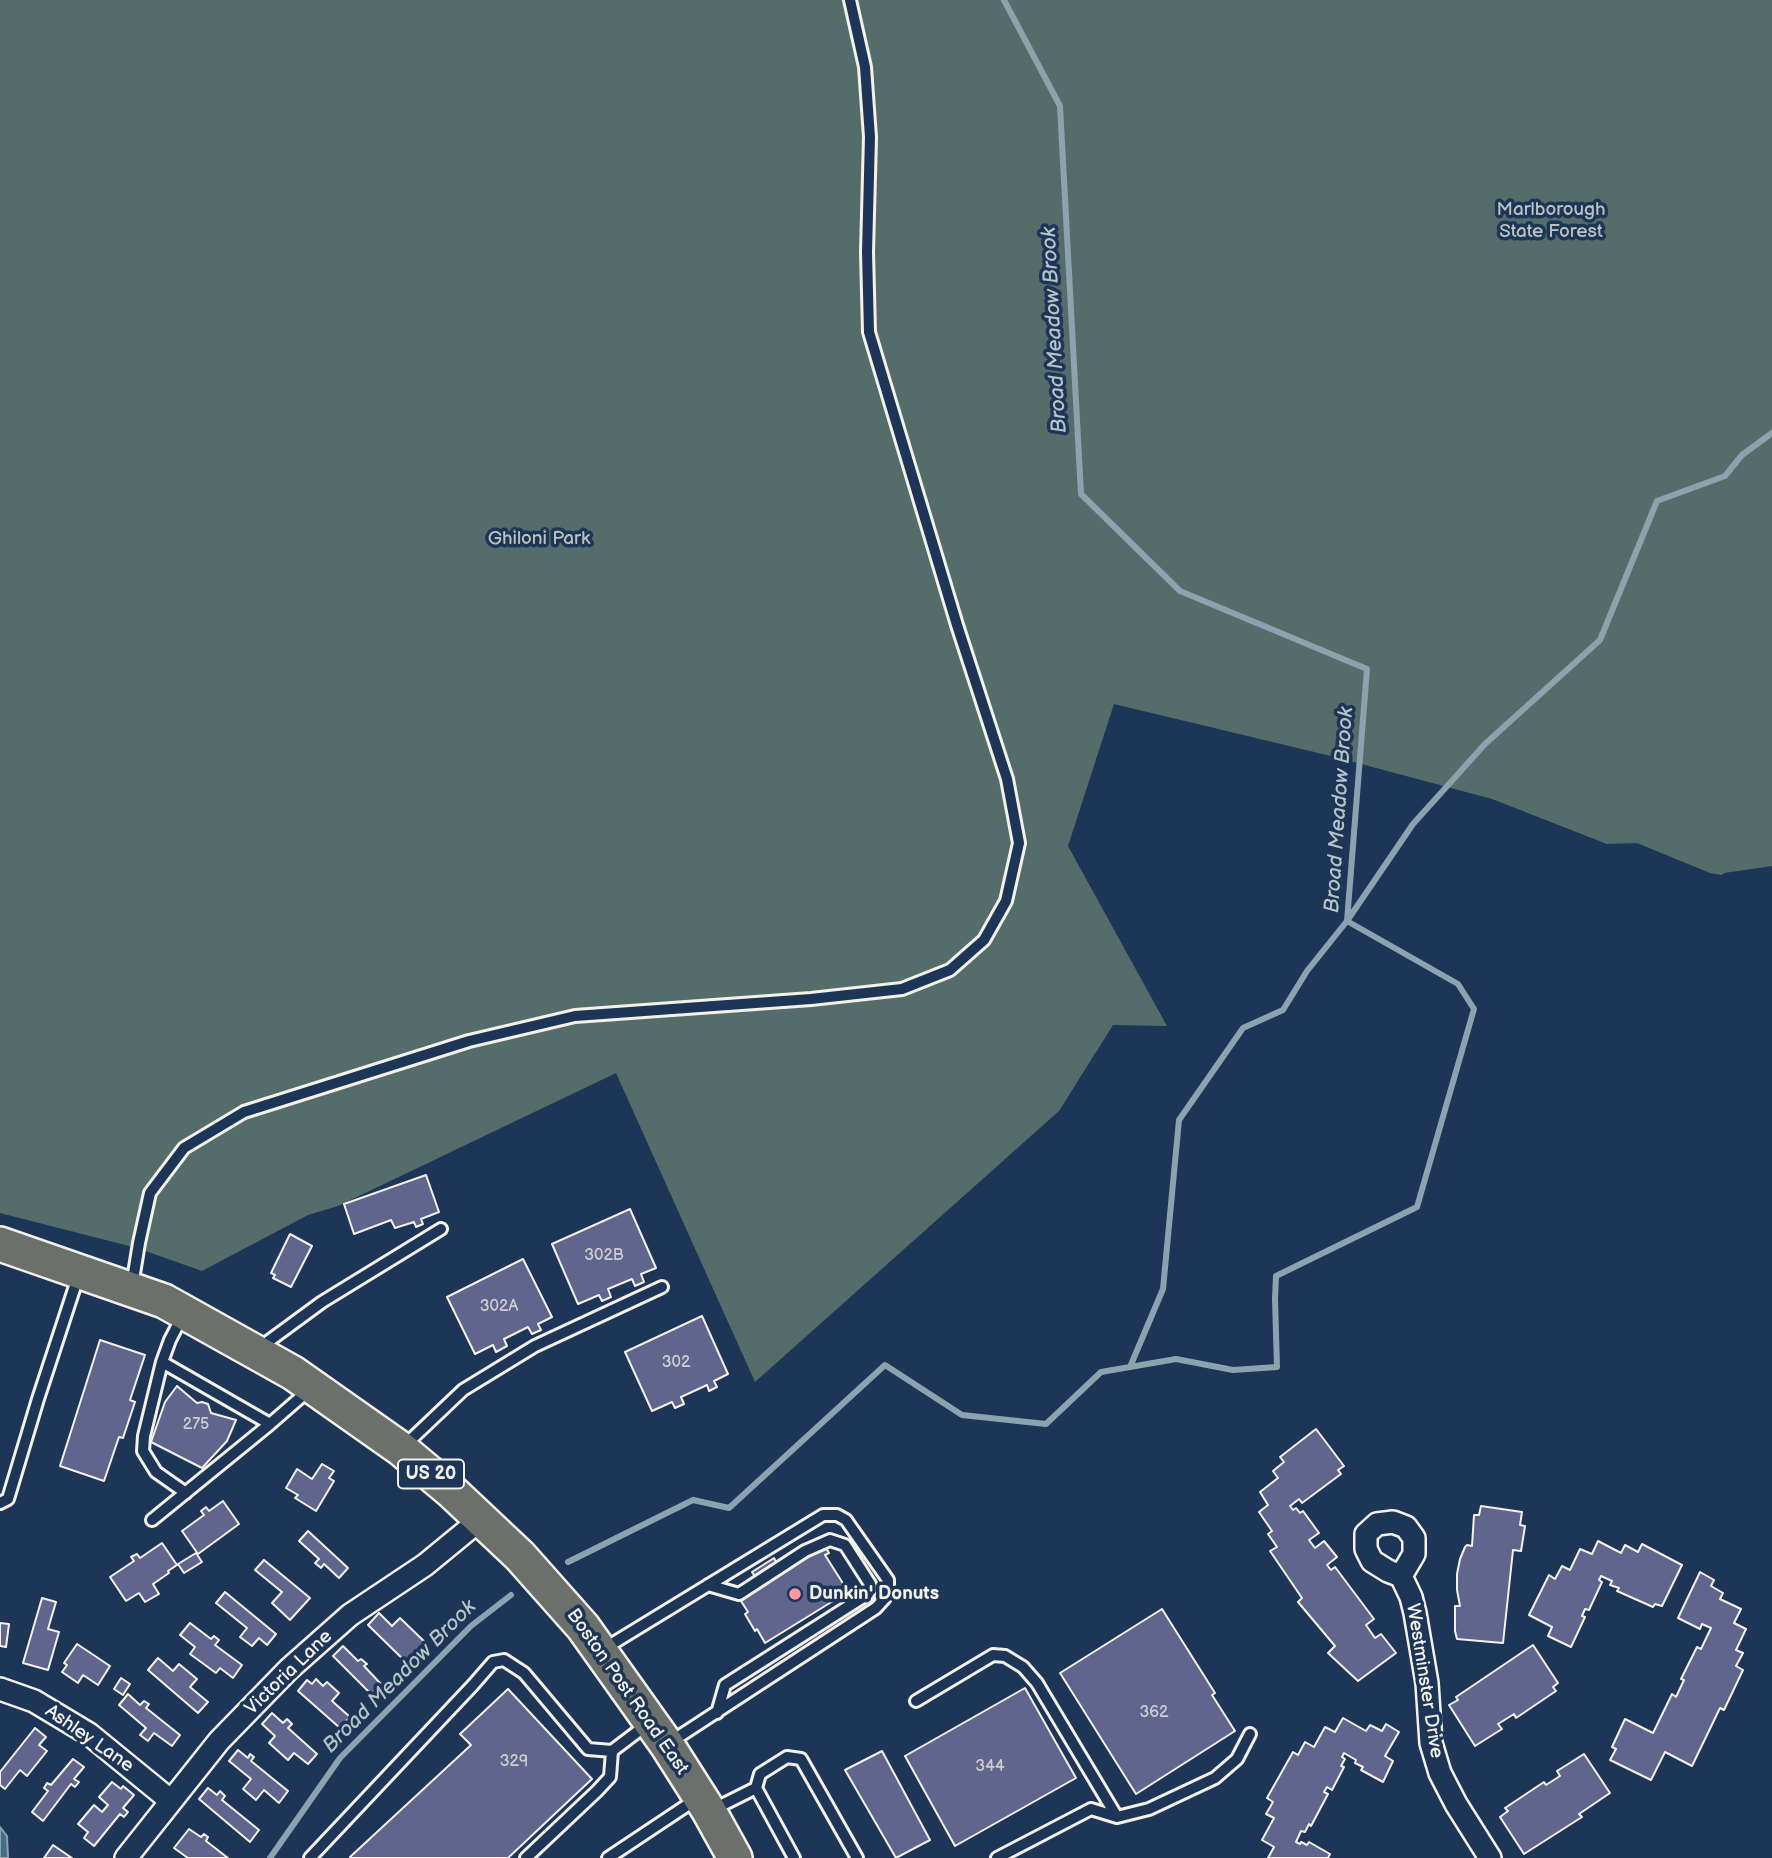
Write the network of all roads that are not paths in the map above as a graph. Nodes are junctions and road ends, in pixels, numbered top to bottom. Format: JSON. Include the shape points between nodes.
{"nodes":[{"id":1,"x":850,"y":0,"type":"edge"},
{"id":2,"x":442,"y":1229,"type":"dead end"},
{"id":3,"x":0,"y":1244,"type":"edge"},
{"id":4,"x":80,"y":1271,"type":"junction"},
{"id":5,"x":662,"y":1287,"type":"dead end"},
{"id":6,"x":131,"y":1289,"type":"junction"},
{"id":7,"x":185,"y":1313,"type":"junction"},
{"id":8,"x":255,"y":1351,"type":"junction"},
{"id":9,"x":162,"y":1362,"type":"junction"},
{"id":10,"x":313,"y":1386,"type":"junction"},
{"id":11,"x":270,"y":1424,"type":"junction"},
{"id":12,"x":401,"y":1449,"type":"junction"},
{"id":13,"x":186,"y":1493,"type":"junction"},
{"id":14,"x":0,"y":1503,"type":"edge"},
{"id":15,"x":481,"y":1519,"type":"junction"},
{"id":16,"x":152,"y":1520,"type":"dead end"},
{"id":17,"x":1401,"y":1576,"type":"dead end"},
{"id":18,"x":708,"y":1585,"type":"junction"},
{"id":19,"x":601,"y":1650,"type":"junction"},
{"id":20,"x":0,"y":1689,"type":"edge"},
{"id":21,"x":916,"y":1701,"type":"dead end"},
{"id":22,"x":717,"y":1713,"type":"junction"},
{"id":23,"x":659,"y":1733,"type":"junction"},
{"id":24,"x":1250,"y":1734,"type":"dead end"},
{"id":25,"x":612,"y":1751,"type":"junction"},
{"id":26,"x":756,"y":1788,"type":"junction"},
{"id":27,"x":171,"y":1801,"type":"junction"},
{"id":28,"x":705,"y":1804,"type":"junction"},
{"id":29,"x":1117,"y":1817,"type":"junction"},
{"id":30,"x":612,"y":1857,"type":"edge"},
{"id":31,"x":126,"y":1858,"type":"edge"},
{"id":32,"x":310,"y":1858,"type":"edge"},
{"id":33,"x":526,"y":1858,"type":"edge"},
{"id":34,"x":735,"y":1858,"type":"edge"},
{"id":35,"x":794,"y":1858,"type":"edge"},
{"id":36,"x":857,"y":1858,"type":"edge"},
{"id":37,"x":997,"y":1858,"type":"edge"},
{"id":38,"x":1490,"y":1858,"type":"edge"}],
"edges":[{"from":1,"to":6,"type":"lane","via":[[865,67],[870,137],[869,332],[1007,779],[1019,843],[1006,901],[984,940],[950,970],[902,989],[575,1016],[470,1041],[244,1112],[184,1148],[150,1193]]},
{"from":2,"to":8,"type":"lane","via":[[323,1301]]},
{"from":3,"to":4,"type":"main road","name":"Boston Post Road East","number":"US 20"},
{"from":4,"to":6,"type":"main road","name":"Boston Post Road East","number":"US 20"},
{"from":4,"to":14,"type":"lane","via":[[8,1499]]},
{"from":5,"to":12,"type":"lane","via":[[535,1346],[463,1390]]},
{"from":6,"to":7,"type":"main road","name":"Boston Post Road East","number":"US 20"},
{"from":7,"to":8,"type":"main road","name":"Boston Post Road East","number":"US 20"},
{"from":7,"to":9,"type":"lane"},
{"from":8,"to":10,"type":"main road","name":"Boston Post Road East","number":"US 20"},
{"from":9,"to":11,"type":"lane"},
{"from":9,"to":13,"type":"lane","via":[[143,1451],[156,1472]]},
{"from":10,"to":11,"type":"lane"},
{"from":10,"to":12,"type":"main road","name":"Boston Post Road East","number":"US 20"},
{"from":11,"to":13,"type":"lane"},
{"from":12,"to":15,"type":"main road","name":"Boston Post Road East","number":"US 20"},
{"from":13,"to":16,"type":"lane"},
{"from":15,"to":19,"type":"main road","name":"Boston Post Road East","number":"US 20","via":[[553,1591]]},
{"from":15,"to":27,"type":"street","name":"Victoria Lane","via":[[425,1565],[350,1615],[299,1660],[219,1741]]},
{"from":17,"to":38,"type":"street","name":"Westminster Drive","via":[[1415,1613],[1427,1683],[1430,1743],[1445,1783]]},
{"from":18,"to":19,"type":"lane"},
{"from":18,"to":22,"type":"lane","via":[[739,1594],[830,1540],[845,1545],[870,1584],[868,1594],[725,1685]]},
{"from":18,"to":22,"type":"lane","via":[[823,1515],[846,1520],[888,1580],[885,1598],[876,1608]]},
{"from":19,"to":23,"type":"main road","name":"Boston Post Road East","number":"US 20"},
{"from":20,"to":27,"type":"street","name":"Ashley Lane","via":[[34,1701],[89,1734]]},
{"from":21,"to":29,"type":"lane","via":[[993,1654],[1023,1667]]},
{"from":22,"to":23,"type":"lane"},
{"from":23,"to":25,"type":"lane"},
{"from":23,"to":28,"type":"main road","name":"Boston Post Road East","number":"US 20"},
{"from":24,"to":29,"type":"lane","via":[[1237,1759],[1215,1778],[1149,1809]]},
{"from":25,"to":32,"type":"lane","via":[[587,1749],[524,1673],[504,1661],[493,1662]]},
{"from":25,"to":33,"type":"lane","via":[[610,1777]]},
{"from":26,"to":28,"type":"lane"},
{"from":26,"to":35,"type":"lane"},
{"from":26,"to":36,"type":"lane","via":[[760,1774],[787,1757],[801,1759]]},
{"from":27,"to":31,"type":"street","name":"Victoria Lane"},
{"from":28,"to":30,"type":"lane"},
{"from":28,"to":34,"type":"main road","name":"Boston Post Road East","number":"US 20"},
{"from":29,"to":37,"type":"lane","via":[[1091,1809]]}]}
